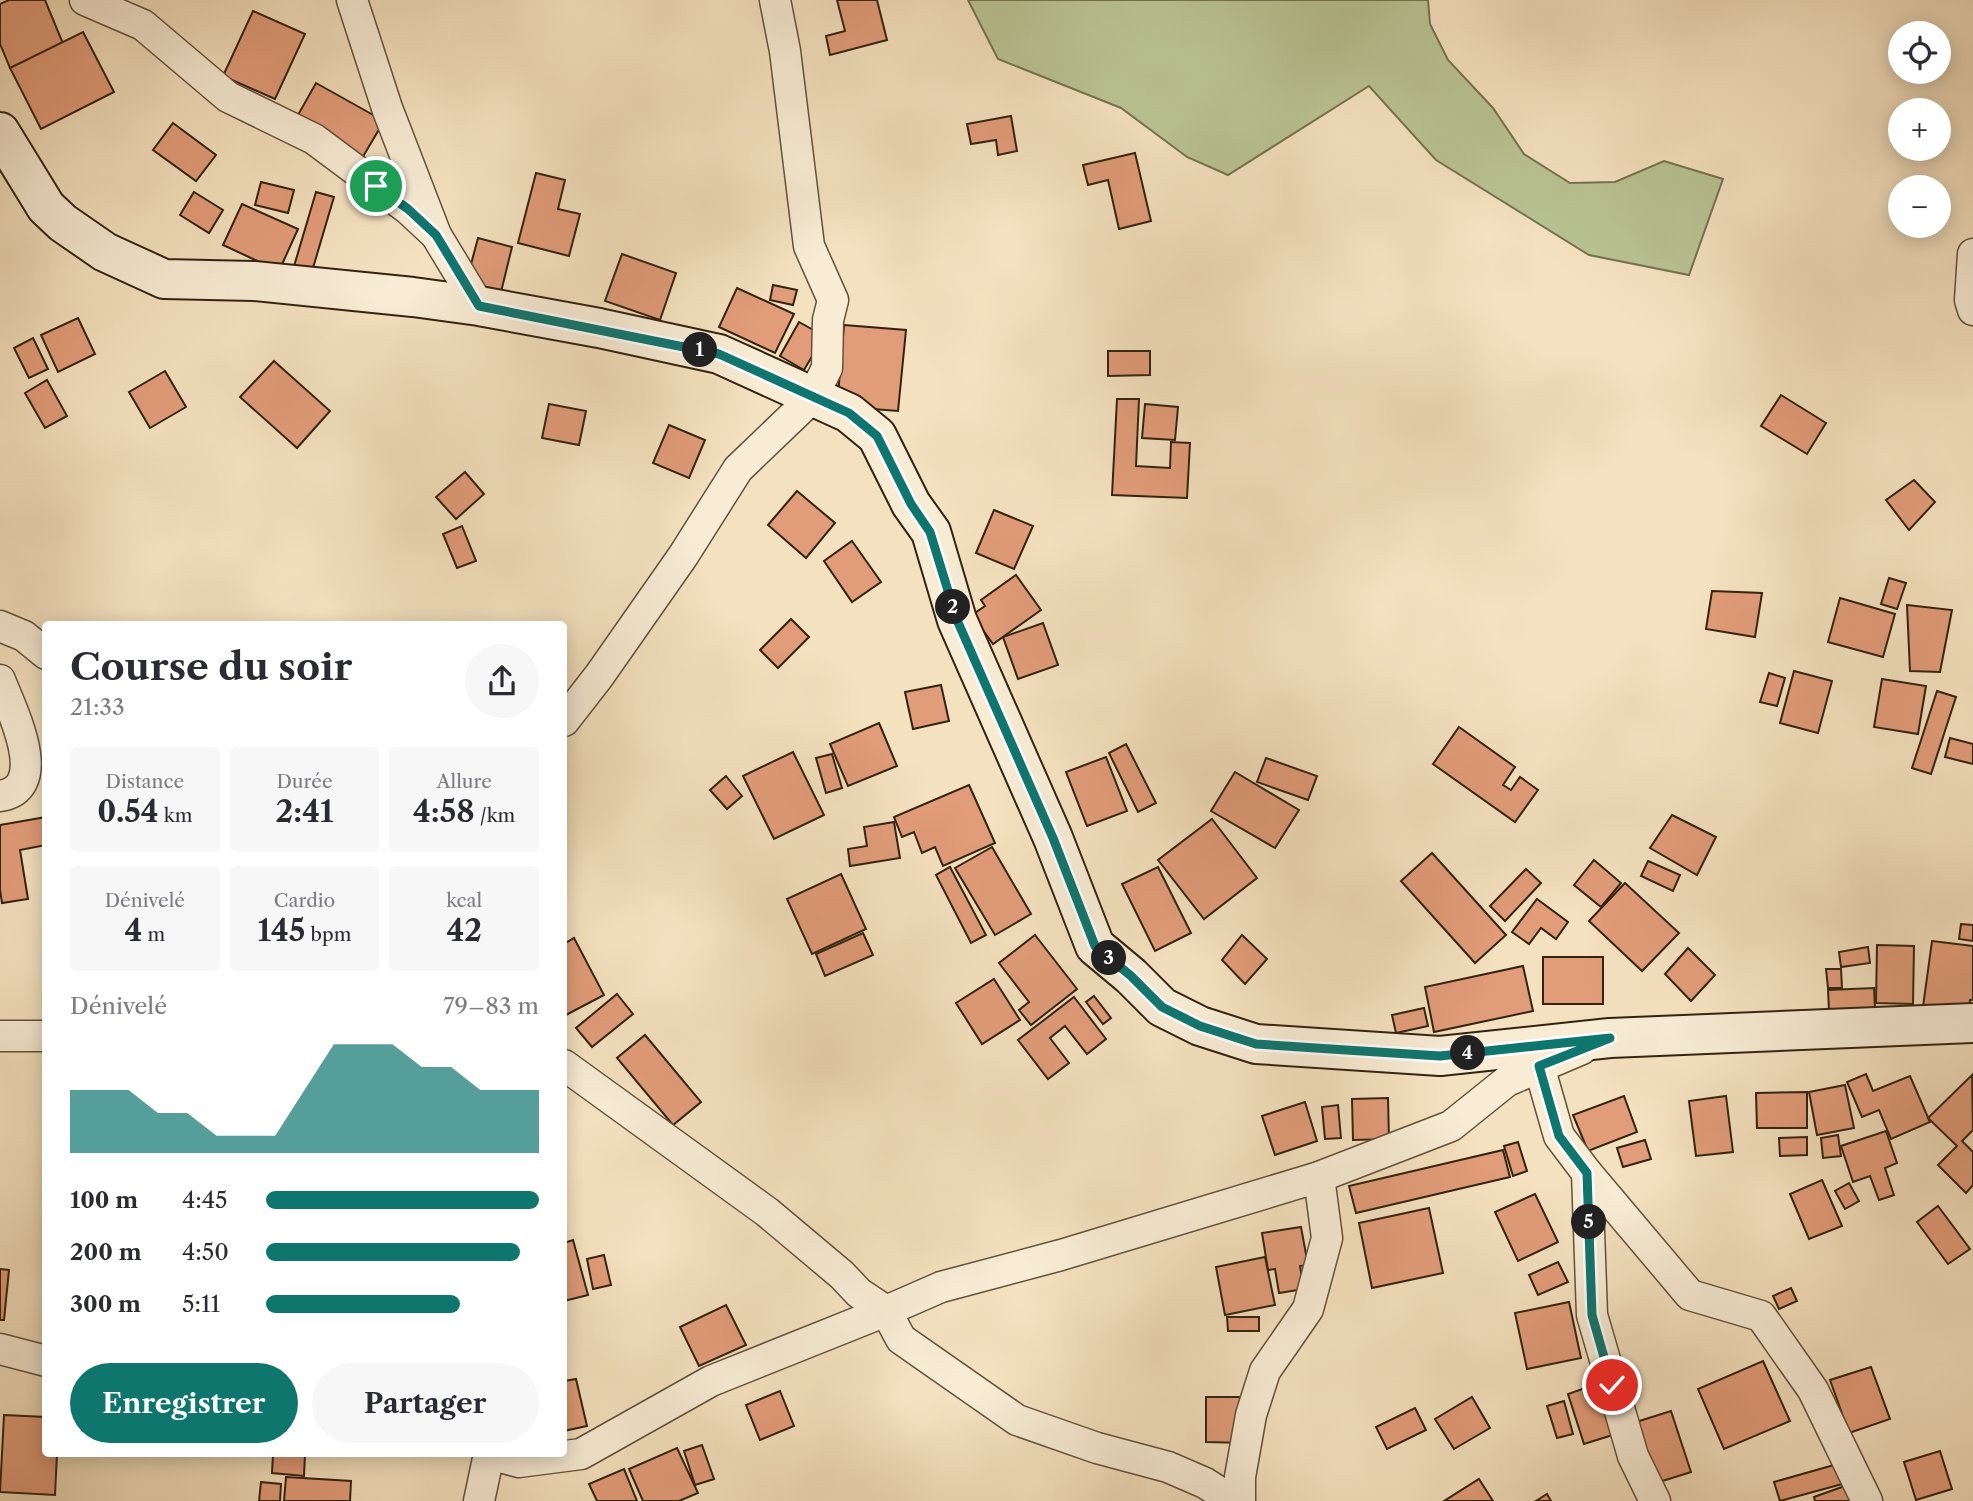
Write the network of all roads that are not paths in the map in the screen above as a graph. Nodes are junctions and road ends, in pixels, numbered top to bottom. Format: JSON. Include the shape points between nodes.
{"nodes":[{"id":1,"x":85,"y":0,"type":"edge"},
{"id":2,"x":352,"y":0,"type":"edge"},
{"id":3,"x":775,"y":0,"type":"edge"},
{"id":4,"x":0,"y":132,"type":"edge"},
{"id":5,"x":436,"y":235,"type":"junction"},
{"id":6,"x":1973,"y":254,"type":"edge"},
{"id":7,"x":479,"y":306,"type":"junction"},
{"id":8,"x":1973,"y":310,"type":"edge"},
{"id":9,"x":812,"y":398,"type":"junction"},
{"id":10,"x":0,"y":626,"type":"edge"},
{"id":11,"x":42,"y":651,"type":"edge"},
{"id":12,"x":0,"y":680,"type":"edge"},
{"id":13,"x":567,"y":718,"type":"edge"},
{"id":14,"x":0,"y":796,"type":"edge"},
{"id":15,"x":1973,"y":1023,"type":"edge"},
{"id":16,"x":0,"y":1036,"type":"edge"},
{"id":17,"x":42,"y":1037,"type":"edge"},
{"id":18,"x":1610,"y":1038,"type":"junction"},
{"id":19,"x":1539,"y":1066,"type":"junction"},
{"id":20,"x":567,"y":1067,"type":"edge"},
{"id":21,"x":1587,"y":1173,"type":"junction"},
{"id":22,"x":1319,"y":1177,"type":"junction"},
{"id":23,"x":886,"y":1311,"type":"junction"},
{"id":24,"x":0,"y":1349,"type":"edge"},
{"id":25,"x":42,"y":1359,"type":"edge"},
{"id":26,"x":567,"y":1456,"type":"edge"},
{"id":27,"x":488,"y":1457,"type":"edge"},
{"id":28,"x":500,"y":1457,"type":"edge"},
{"id":29,"x":558,"y":1457,"type":"edge"},
{"id":30,"x":479,"y":1501,"type":"edge"},
{"id":31,"x":1233,"y":1501,"type":"edge"},
{"id":32,"x":1240,"y":1501,"type":"edge"},
{"id":33,"x":1655,"y":1501,"type":"edge"},
{"id":34,"x":1867,"y":1501,"type":"edge"}],
"edges":[{"from":1,"to":5,"type":"street","via":[[143,25],[228,97],[314,139]]},
{"from":2,"to":5,"type":"street"},
{"from":3,"to":9,"type":"street","via":[[809,246],[833,300],[827,368]]},
{"from":4,"to":7,"type":"main road","via":[[46,207],[63,223],[105,252],[164,279],[254,281]]},
{"from":5,"to":7,"type":"street"},
{"from":6,"to":8,"type":"street"},
{"from":7,"to":9,"type":"main road","via":[[719,354]]},
{"from":9,"to":13,"type":"street","via":[[738,469],[683,556]]},
{"from":9,"to":18,"type":"main road","via":[[849,413],[877,436],[930,532],[957,620],[1095,946],[1162,1007],[1200,1026],[1256,1044],[1440,1056]]},
{"from":10,"to":11,"type":"street","via":[[24,636]]},
{"from":12,"to":14,"type":"street","via":[[27,761],[24,782],[10,795]]},
{"from":15,"to":18,"type":"main road"},
{"from":16,"to":17,"type":"street"},
{"from":18,"to":19,"type":"street"},
{"from":19,"to":21,"type":"street","via":[[1559,1136]]},
{"from":19,"to":22,"type":"street","via":[[1507,1081],[1451,1126]]},
{"from":20,"to":23,"type":"street","via":[[767,1212]]},
{"from":21,"to":33,"type":"street","via":[[1592,1315],[1633,1456]]},
{"from":21,"to":34,"type":"street","via":[[1690,1295],[1761,1316],[1813,1390]]},
{"from":22,"to":23,"type":"street","via":[[941,1287]]},
{"from":22,"to":32,"type":"street","via":[[1326,1238],[1308,1309],[1265,1371],[1251,1415]]},
{"from":23,"to":26,"type":"street","via":[[711,1381],[581,1454]]},
{"from":23,"to":31,"type":"street","via":[[901,1339],[1017,1420],[1168,1467]]},
{"from":24,"to":25,"type":"street"},
{"from":27,"to":30,"type":"street"},
{"from":28,"to":29,"type":"street","via":[[519,1462]]}]}
